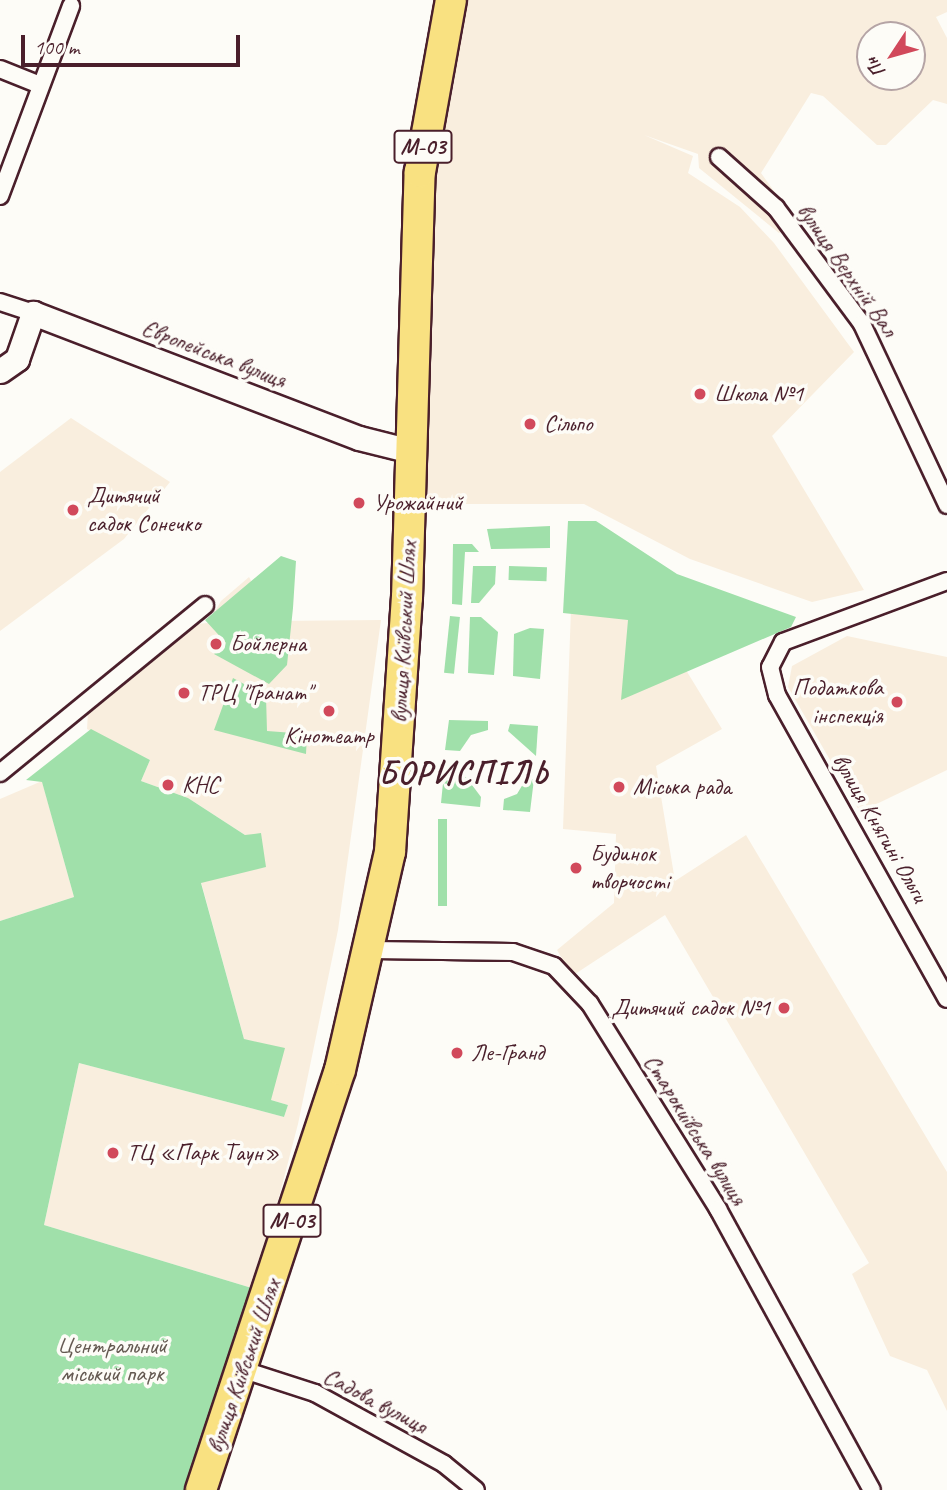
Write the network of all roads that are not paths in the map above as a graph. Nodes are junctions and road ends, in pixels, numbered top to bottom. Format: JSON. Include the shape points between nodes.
{"nodes":[{"id":1,"x":451,"y":0,"type":"edge"},
{"id":2,"x":71,"y":6,"type":"dead end"},
{"id":3,"x":0,"y":69,"type":"edge"},
{"id":4,"x":40,"y":85,"type":"junction"},
{"id":5,"x":719,"y":157,"type":"dead end"},
{"id":6,"x":0,"y":197,"type":"edge"},
{"id":7,"x":0,"y":302,"type":"edge"},
{"id":8,"x":33,"y":313,"type":"junction"},
{"id":9,"x":0,"y":371,"type":"edge"},
{"id":10,"x":411,"y":451,"type":"junction"},
{"id":11,"x":947,"y":505,"type":"edge"},
{"id":12,"x":947,"y":581,"type":"edge"},
{"id":13,"x":205,"y":605,"type":"dead end"},
{"id":14,"x":0,"y":773,"type":"edge"},
{"id":15,"x":372,"y":950,"type":"junction"},
{"id":16,"x":947,"y":999,"type":"edge"},
{"id":17,"x":244,"y":1370,"type":"junction"},
{"id":18,"x":201,"y":1490,"type":"edge"},
{"id":19,"x":475,"y":1490,"type":"edge"},
{"id":20,"x":872,"y":1490,"type":"edge"}],
"edges":[{"from":1,"to":10,"type":"highway","name":"вулиця Київський Шлях","number":"М-03","via":[[420,172]]},
{"from":2,"to":4,"type":"street"},
{"from":3,"to":4,"type":"street"},
{"from":4,"to":6,"type":"street"},
{"from":5,"to":11,"type":"street","name":"вулиця Верхній Вал","via":[[776,208],[862,324]]},
{"from":7,"to":8,"type":"street","name":"Європейська вулиця"},
{"from":8,"to":9,"type":"main road","via":[[17,359]]},
{"from":8,"to":10,"type":"main road","name":"Європейська вулиця","via":[[359,438]]},
{"from":10,"to":15,"type":"highway","name":"вулиця Київський Шлях","number":"М-03","via":[[398,758],[390,852]]},
{"from":12,"to":16,"type":"street","name":"вулиця Княгині Ольги","via":[[783,642],[770,667],[777,695]]},
{"from":13,"to":14,"type":"street"},
{"from":15,"to":17,"type":"highway","name":"вулиця Київський Шлях","number":"М-03"},
{"from":15,"to":20,"type":"street","name":"Старокиївська вулиця","via":[[513,951],[554,966],[590,1004],[718,1209]]},
{"from":17,"to":18,"type":"highway","name":"вулиця Київський Шлях","number":"М-03"},
{"from":17,"to":19,"type":"street","name":"Садова вулиця","via":[[315,1393],[444,1464]]}]}
